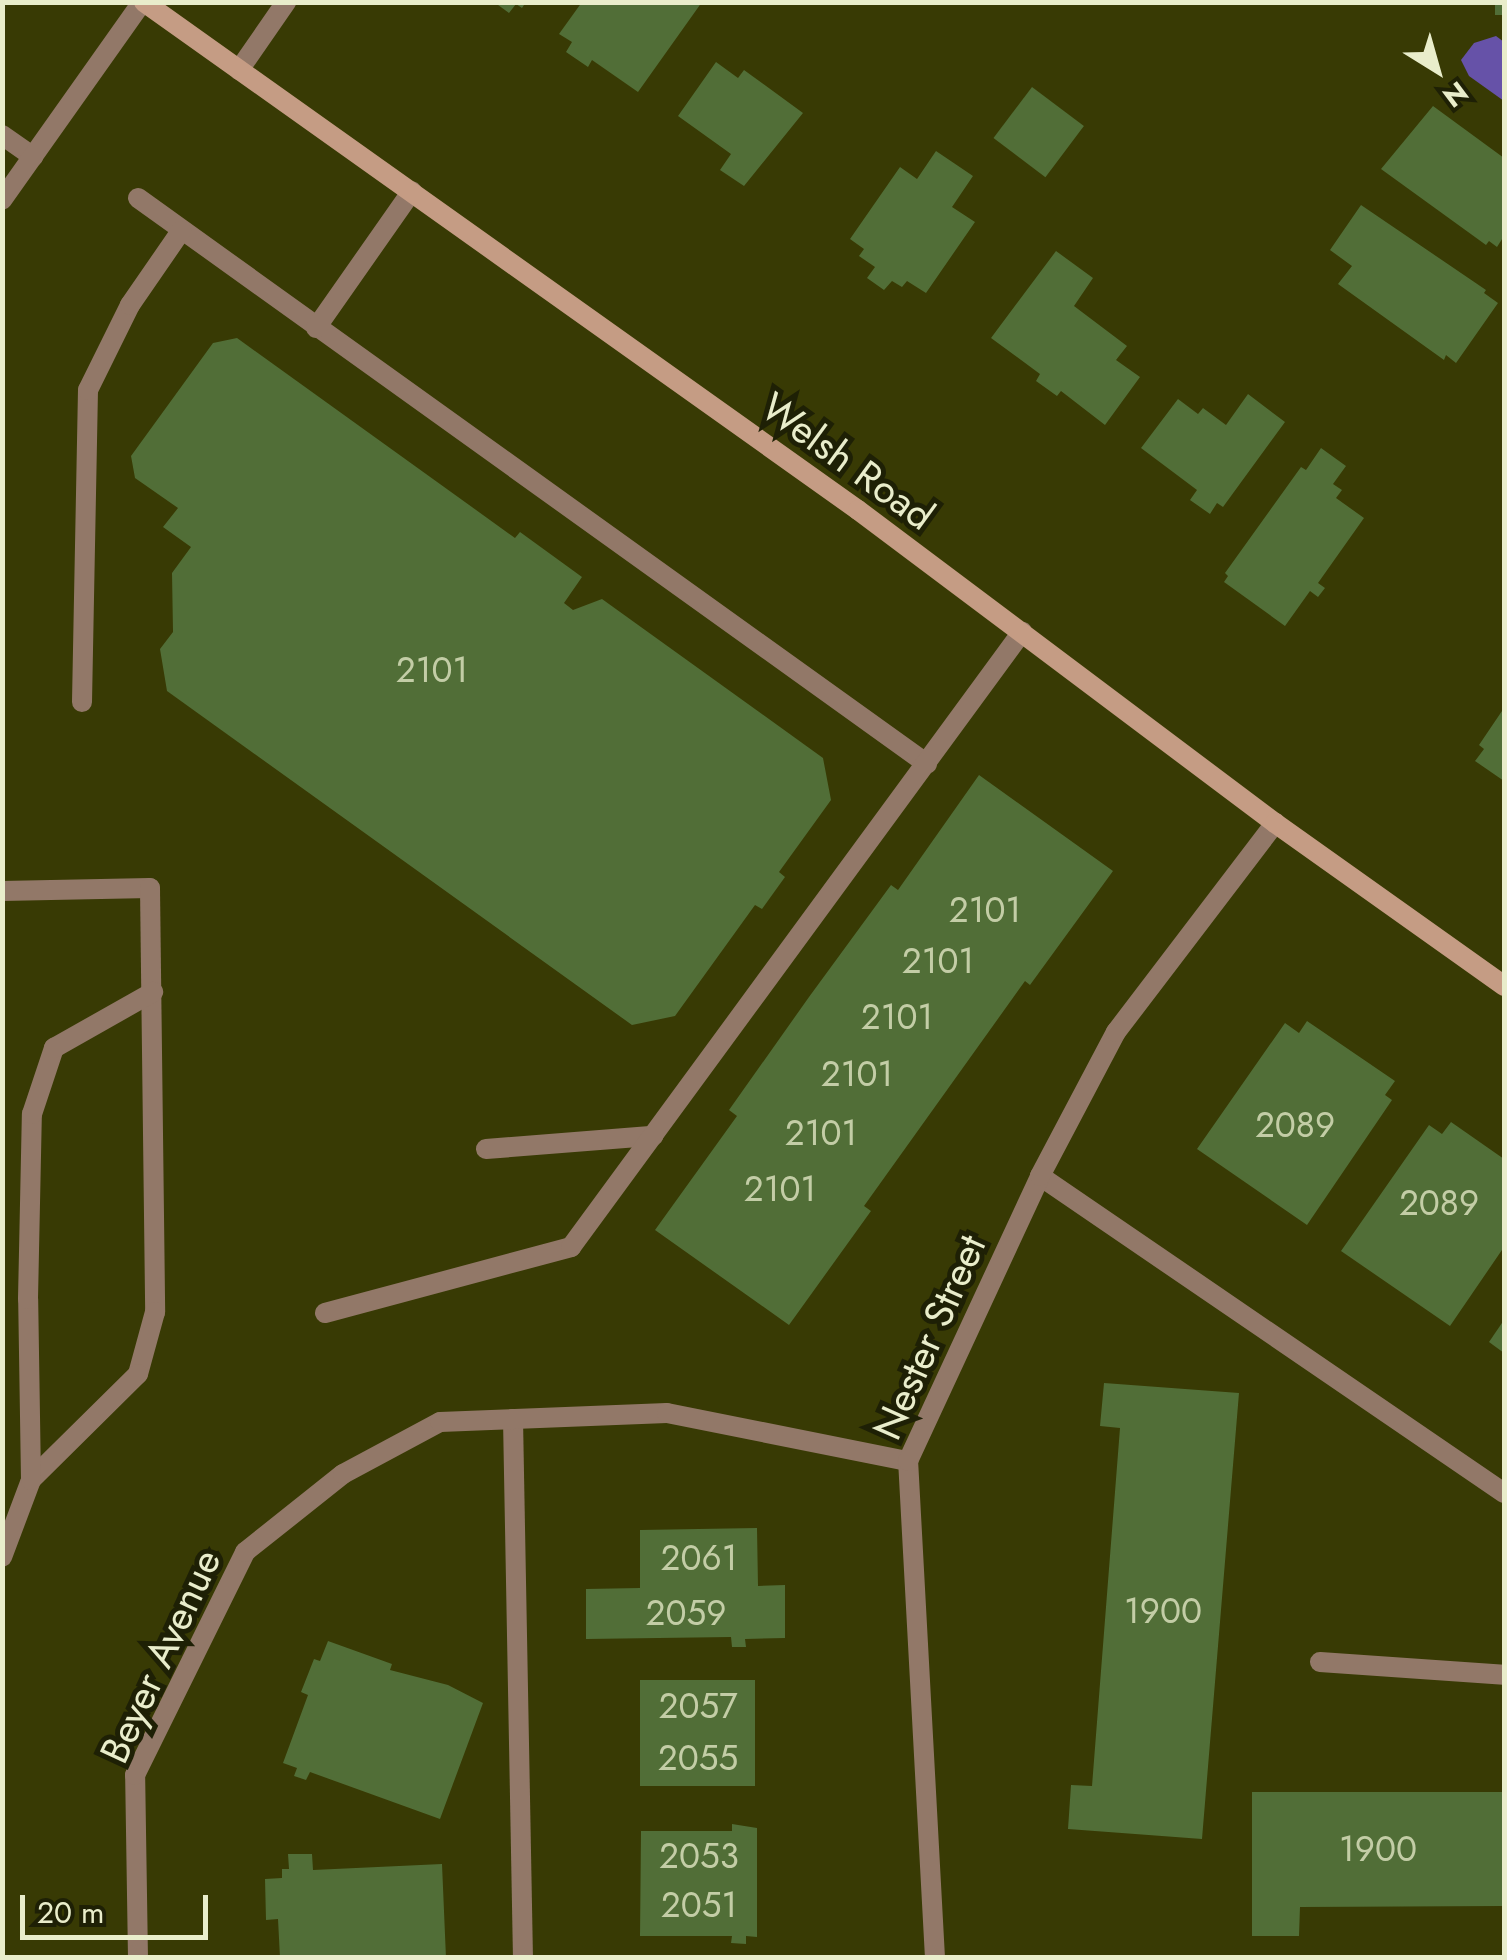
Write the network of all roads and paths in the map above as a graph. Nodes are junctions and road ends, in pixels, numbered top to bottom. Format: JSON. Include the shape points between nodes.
{"nodes":[{"id":1,"x":143,"y":2,"type":"edge"},
{"id":2,"x":286,"y":2,"type":"edge"},
{"id":3,"x":239,"y":70,"type":"junction"},
{"id":4,"x":2,"y":135,"type":"edge"},
{"id":5,"x":33,"y":157,"type":"junction"},
{"id":6,"x":412,"y":190,"type":"junction"},
{"id":7,"x":138,"y":198,"type":"dead end"},
{"id":8,"x":2,"y":200,"type":"edge"},
{"id":9,"x":181,"y":232,"type":"junction"},
{"id":10,"x":316,"y":328,"type":"junction"},
{"id":11,"x":1022,"y":632,"type":"junction"},
{"id":12,"x":82,"y":702,"type":"dead end"},
{"id":13,"x":927,"y":764,"type":"junction"},
{"id":14,"x":1275,"y":822,"type":"junction"},
{"id":15,"x":2,"y":891,"type":"edge"},
{"id":16,"x":1504,"y":986,"type":"edge"},
{"id":17,"x":153,"y":992,"type":"junction"},
{"id":18,"x":654,"y":1136,"type":"junction"},
{"id":19,"x":486,"y":1150,"type":"dead end"},
{"id":20,"x":1040,"y":1176,"type":"junction"},
{"id":21,"x":324,"y":1313,"type":"dead end"},
{"id":22,"x":513,"y":1419,"type":"junction"},
{"id":23,"x":908,"y":1461,"type":"junction"},
{"id":24,"x":31,"y":1480,"type":"junction"},
{"id":25,"x":1504,"y":1493,"type":"edge"},
{"id":26,"x":2,"y":1558,"type":"edge"},
{"id":27,"x":1320,"y":1662,"type":"dead end"},
{"id":28,"x":1504,"y":1676,"type":"edge"},
{"id":29,"x":138,"y":1958,"type":"edge"},
{"id":30,"x":524,"y":1958,"type":"edge"},
{"id":31,"x":935,"y":1958,"type":"edge"}],
"edges":[{"from":1,"to":3,"type":"main road","name":"Welsh Road"},
{"from":1,"to":5,"type":"street"},
{"from":2,"to":3,"type":"street"},
{"from":3,"to":6,"type":"main road","name":"Welsh Road"},
{"from":4,"to":5,"type":"street"},
{"from":5,"to":8,"type":"street"},
{"from":6,"to":10,"type":"street"},
{"from":6,"to":11,"type":"main road","name":"Welsh Road"},
{"from":7,"to":9,"type":"street"},
{"from":9,"to":10,"type":"street"},
{"from":9,"to":12,"type":"street","via":[[130,304],[88,390]]},
{"from":10,"to":13,"type":"street"},
{"from":11,"to":13,"type":"street"},
{"from":11,"to":14,"type":"main road","name":"Welsh Road"},
{"from":13,"to":18,"type":"street"},
{"from":14,"to":16,"type":"main road","name":"Welsh Road"},
{"from":14,"to":20,"type":"street","name":"Nester Street","via":[[1116,1032]]},
{"from":15,"to":17,"type":"street","via":[[150,888]]},
{"from":17,"to":24,"type":"street","via":[[156,1312],[138,1374]]},
{"from":17,"to":24,"type":"street","via":[[54,1048],[32,1114]]},
{"from":18,"to":19,"type":"street"},
{"from":18,"to":21,"type":"street","via":[[571,1248]]},
{"from":20,"to":23,"type":"street","name":"Nester Street"},
{"from":20,"to":25,"type":"street"},
{"from":22,"to":23,"type":"street","name":"Beyer Avenue","via":[[667,1413]]},
{"from":22,"to":29,"type":"street","name":"Beyer Avenue","via":[[440,1422],[343,1474],[246,1552],[135,1775]]},
{"from":22,"to":30,"type":"street"},
{"from":23,"to":31,"type":"street","name":"Nester Street"},
{"from":24,"to":26,"type":"street"},
{"from":27,"to":28,"type":"street"}]}
